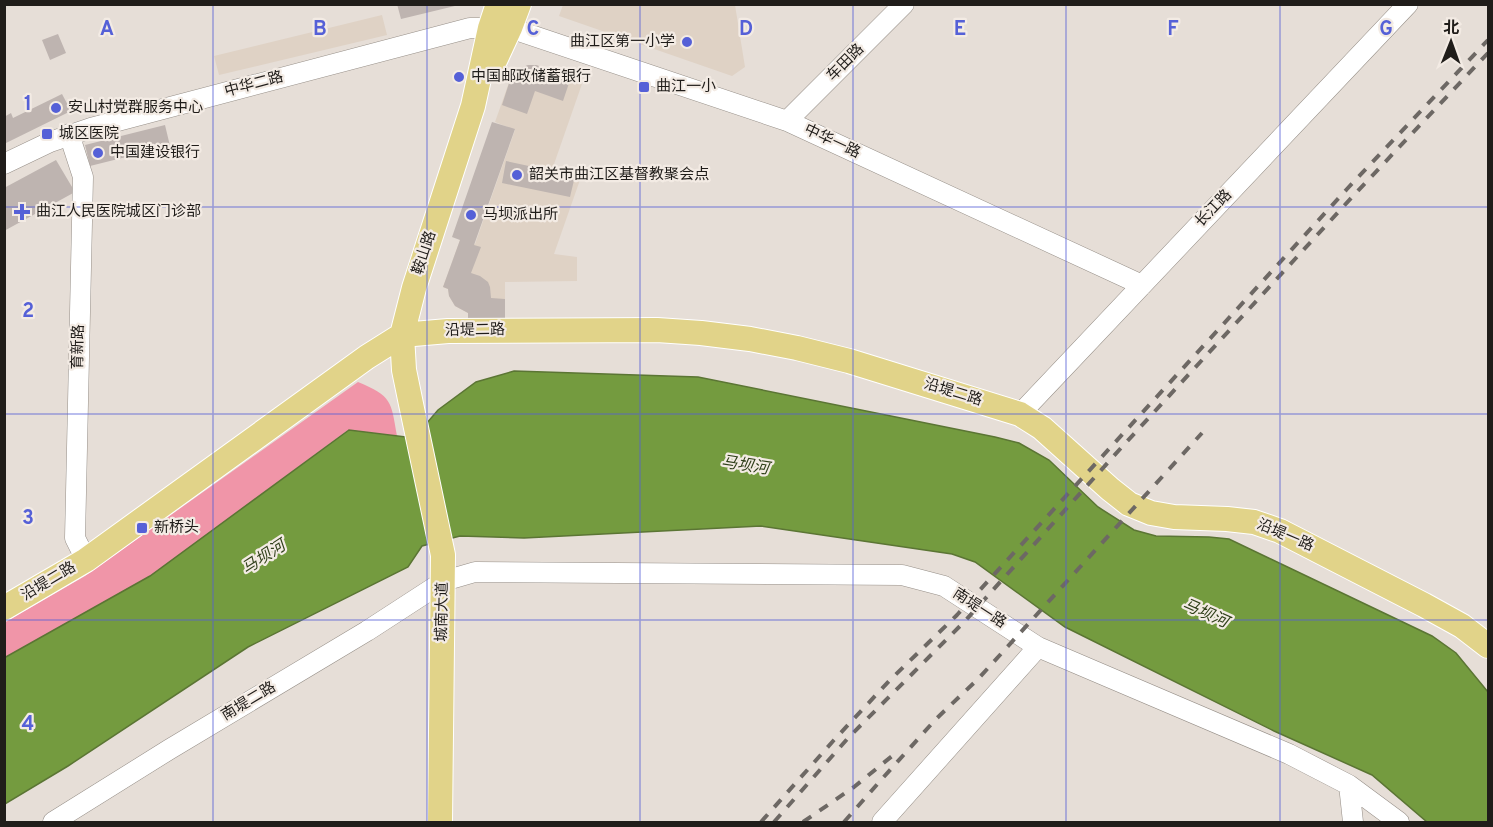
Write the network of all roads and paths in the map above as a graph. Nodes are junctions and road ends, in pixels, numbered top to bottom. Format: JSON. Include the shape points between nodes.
{"nodes":[{"id":1,"x":498,"y":4,"type":"edge"},
{"id":2,"x":519,"y":4,"type":"edge"},
{"id":3,"x":904,"y":4,"type":"edge"},
{"id":4,"x":1408,"y":4,"type":"edge"},
{"id":5,"x":500,"y":28,"type":"junction"},
{"id":6,"x":787,"y":121,"type":"junction"},
{"id":7,"x":69,"y":134,"type":"junction"},
{"id":8,"x":4,"y":164,"type":"edge"},
{"id":9,"x":1142,"y":285,"type":"junction"},
{"id":10,"x":402,"y":335,"type":"junction"},
{"id":11,"x":411,"y":404,"type":"joint"},
{"id":12,"x":1020,"y":414,"type":"junction"},
{"id":13,"x":86,"y":560,"type":"junction"},
{"id":14,"x":450,"y":578,"type":"junction"},
{"id":15,"x":4,"y":609,"type":"edge"},
{"id":16,"x":1488,"y":646,"type":"edge"},
{"id":17,"x":1038,"y":647,"type":"junction"},
{"id":18,"x":1349,"y":785,"type":"junction"},
{"id":19,"x":53,"y":822,"type":"edge"},
{"id":20,"x":440,"y":822,"type":"edge"},
{"id":21,"x":454,"y":822,"type":"edge"},
{"id":22,"x":882,"y":822,"type":"edge"},
{"id":23,"x":1353,"y":822,"type":"edge"},
{"id":24,"x":1399,"y":822,"type":"edge"}],
"edges":[{"from":1,"to":5,"type":"main road","name":"鞍山路"},
{"from":2,"to":5,"type":"main road","name":"鞍山路"},
{"from":3,"to":6,"type":"street","name":"车田路"},
{"from":4,"to":9,"type":"street","name":"长江路"},
{"from":5,"to":6,"type":"street","name":"中华一路"},
{"from":5,"to":7,"type":"street","name":"中华二路","via":[[470,28]]},
{"from":5,"to":10,"type":"main road","name":"鞍山路"},
{"from":6,"to":9,"type":"street","name":"中华一路"},
{"from":7,"to":8,"type":"street","name":"中华二路"},
{"from":7,"to":13,"type":"street","name":"育新路","via":[[83,177],[75,538]]},
{"from":9,"to":12,"type":"street","name":"长江路"},
{"from":10,"to":11,"type":"main road","name":"鞍山路"},
{"from":10,"to":12,"type":"main road","name":"沿堤二路","via":[[448,331],[657,330],[750,339],[849,361]]},
{"from":10,"to":13,"type":"main road","name":"沿堤二路"},
{"from":11,"to":14,"type":"main road","name":"城南大道"},
{"from":12,"to":16,"type":"main road","name":"沿堤一路","via":[[1042,428],[1129,504],[1151,513],[1254,522],[1280,531],[1462,626]]},
{"from":13,"to":15,"type":"main road","name":"沿堤二路"},
{"from":14,"to":17,"type":"street","name":"南堤一路","via":[[475,572],[902,575],[944,586]]},
{"from":14,"to":19,"type":"street","name":"南堤二路"},
{"from":14,"to":20,"type":"main road","name":"城南大道"},
{"from":14,"to":21,"type":"main road"},
{"from":17,"to":18,"type":"street","name":"南堤一路","via":[[1289,754]]},
{"from":17,"to":22,"type":"street"},
{"from":18,"to":23,"type":"street"},
{"from":18,"to":24,"type":"street","name":"南堤一路"}]}
